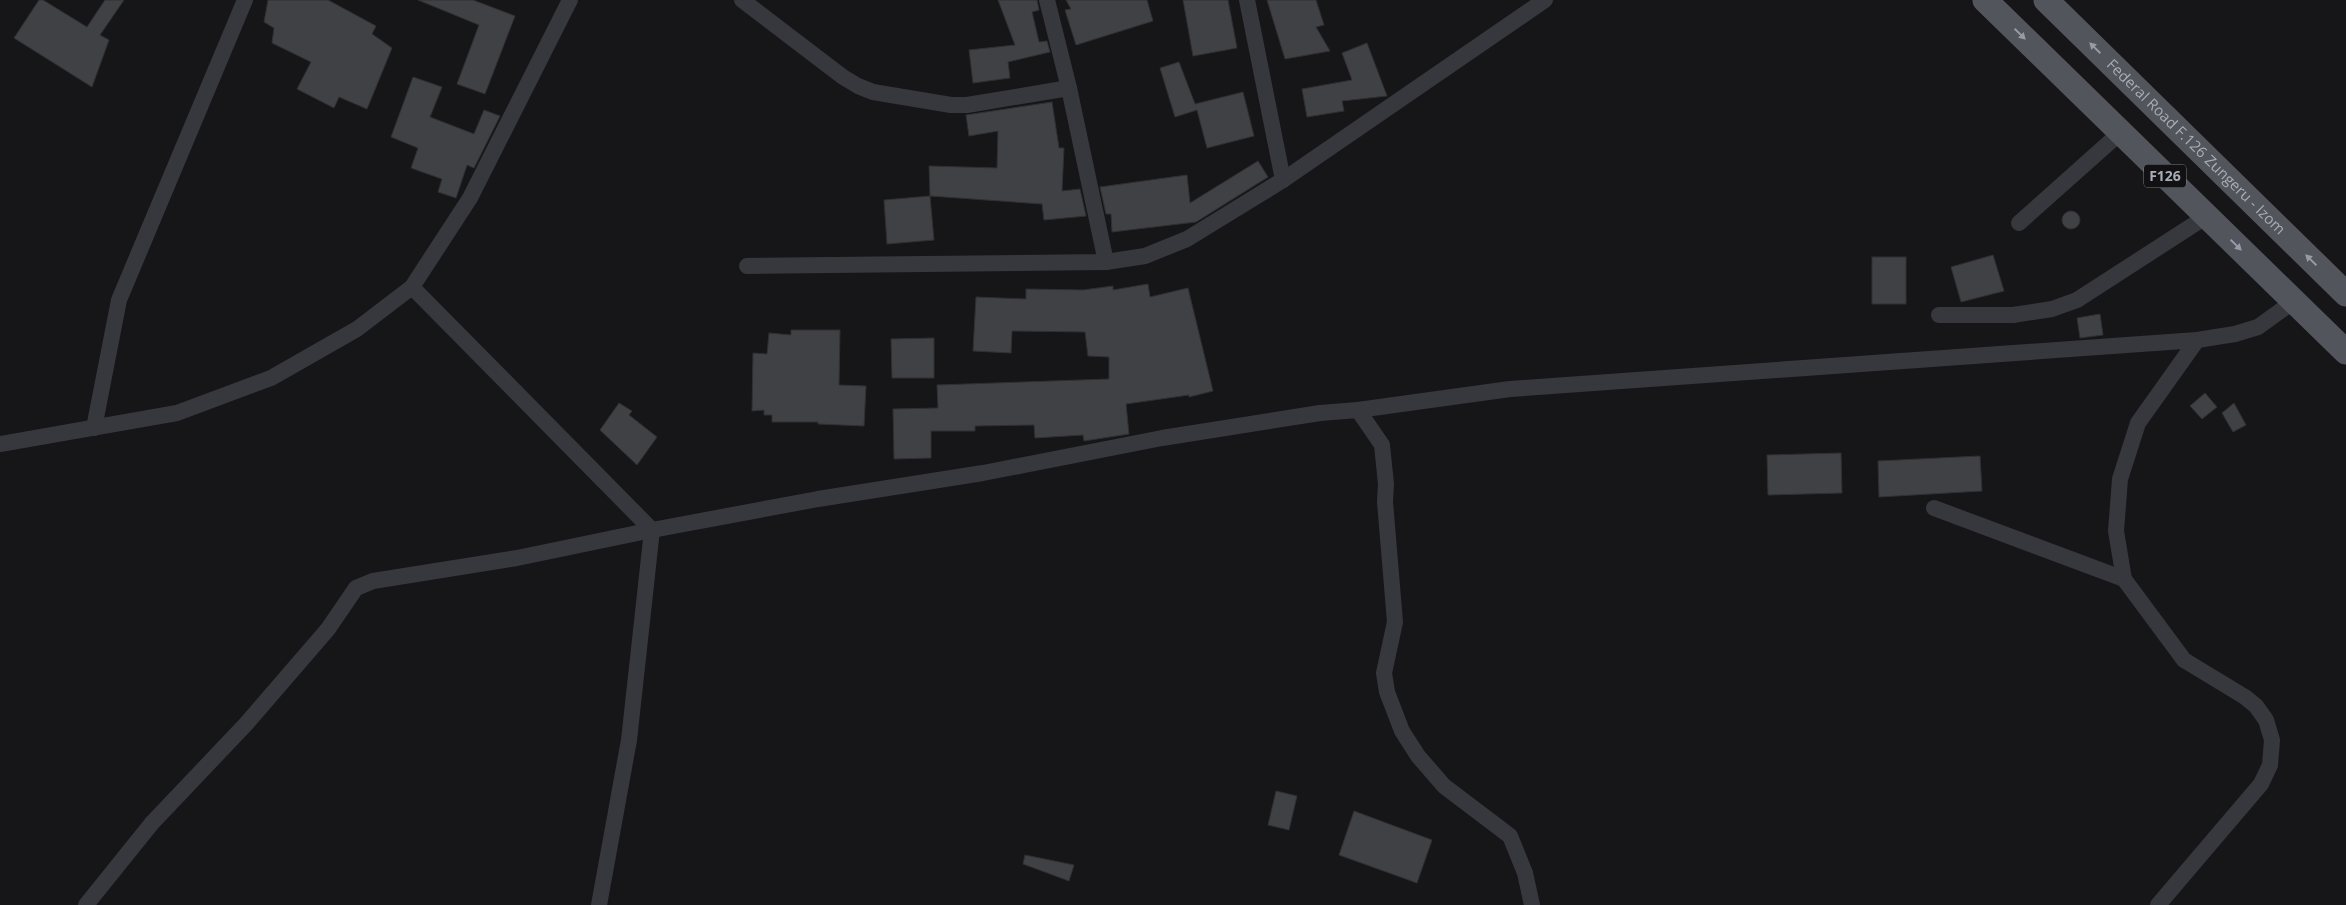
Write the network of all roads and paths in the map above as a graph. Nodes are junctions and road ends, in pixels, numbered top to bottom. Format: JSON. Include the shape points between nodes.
{"nodes":[{"id":1,"x":246,"y":0,"type":"edge"},
{"id":2,"x":570,"y":0,"type":"edge"},
{"id":3,"x":742,"y":0,"type":"edge"},
{"id":4,"x":1046,"y":0,"type":"edge"},
{"id":5,"x":1247,"y":0,"type":"edge"},
{"id":6,"x":1545,"y":0,"type":"edge"},
{"id":7,"x":1985,"y":0,"type":"edge"},
{"id":8,"x":2046,"y":0,"type":"edge"},
{"id":9,"x":1069,"y":88,"type":"junction"},
{"id":10,"x":2121,"y":132,"type":"junction"},
{"id":11,"x":1283,"y":180,"type":"junction"},
{"id":12,"x":2207,"y":216,"type":"junction"},
{"id":13,"x":2019,"y":223,"type":"dead end"},
{"id":14,"x":1106,"y":262,"type":"junction"},
{"id":15,"x":747,"y":266,"type":"dead end"},
{"id":16,"x":412,"y":287,"type":"junction"},
{"id":17,"x":2346,"y":294,"type":"edge"},
{"id":18,"x":2294,"y":301,"type":"junction"},
{"id":19,"x":1940,"y":315,"type":"dead end"},
{"id":20,"x":2197,"y":340,"type":"junction"},
{"id":21,"x":2346,"y":352,"type":"edge"},
{"id":22,"x":1358,"y":410,"type":"junction"},
{"id":23,"x":94,"y":428,"type":"junction"},
{"id":24,"x":0,"y":444,"type":"edge"},
{"id":25,"x":1934,"y":508,"type":"dead end"},
{"id":26,"x":652,"y":530,"type":"junction"},
{"id":27,"x":2124,"y":579,"type":"junction"},
{"id":28,"x":86,"y":905,"type":"edge"},
{"id":29,"x":600,"y":905,"type":"edge"},
{"id":30,"x":1532,"y":905,"type":"edge"},
{"id":31,"x":2158,"y":905,"type":"edge"}],
"edges":[{"from":1,"to":23,"type":"street","via":[[119,300]]},
{"from":2,"to":16,"type":"street","via":[[470,198]]},
{"from":3,"to":9,"type":"street","via":[[843,77],[873,92],[967,105]]},
{"from":4,"to":9,"type":"street"},
{"from":5,"to":11,"type":"street"},
{"from":6,"to":11,"type":"street"},
{"from":7,"to":10,"type":"main road","number":"F126","one_way":true},
{"from":17,"to":8,"type":"main road","name":"Federal Road F.126 Zungeru - Izom","number":"F126","one_way":true},
{"from":9,"to":14,"type":"street"},
{"from":10,"to":12,"type":"main road","number":"F126"},
{"from":10,"to":13,"type":"street"},
{"from":11,"to":14,"type":"street","via":[[1186,239],[1145,256]]},
{"from":12,"to":18,"type":"main road","number":"F126","one_way":true},
{"from":12,"to":19,"type":"street","via":[[2077,300],[2013,315]]},
{"from":14,"to":15,"type":"street"},
{"from":16,"to":23,"type":"street","via":[[357,329],[271,378],[178,413]]},
{"from":16,"to":26,"type":"street"},
{"from":18,"to":20,"type":"street","via":[[2258,328]]},
{"from":18,"to":21,"type":"main road","number":"F126"},
{"from":20,"to":22,"type":"street","via":[[1510,388]]},
{"from":20,"to":27,"type":"street","via":[[2138,423],[2124,464],[2116,531]]},
{"from":22,"to":26,"type":"street","via":[[1162,438],[983,473]]},
{"from":22,"to":30,"type":"street","via":[[1382,445],[1395,622],[1384,673],[1387,692],[1402,731],[1418,756],[1444,786],[1510,836],[1525,873]]},
{"from":23,"to":24,"type":"street"},
{"from":25,"to":27,"type":"street"},
{"from":26,"to":28,"type":"street","via":[[517,558],[373,581],[356,588],[328,629],[246,724],[152,823]]},
{"from":26,"to":29,"type":"street","via":[[629,740]]},
{"from":27,"to":31,"type":"street","via":[[2184,660],[2256,706],[2266,720],[2272,740],[2270,765],[2261,784]]}]}
